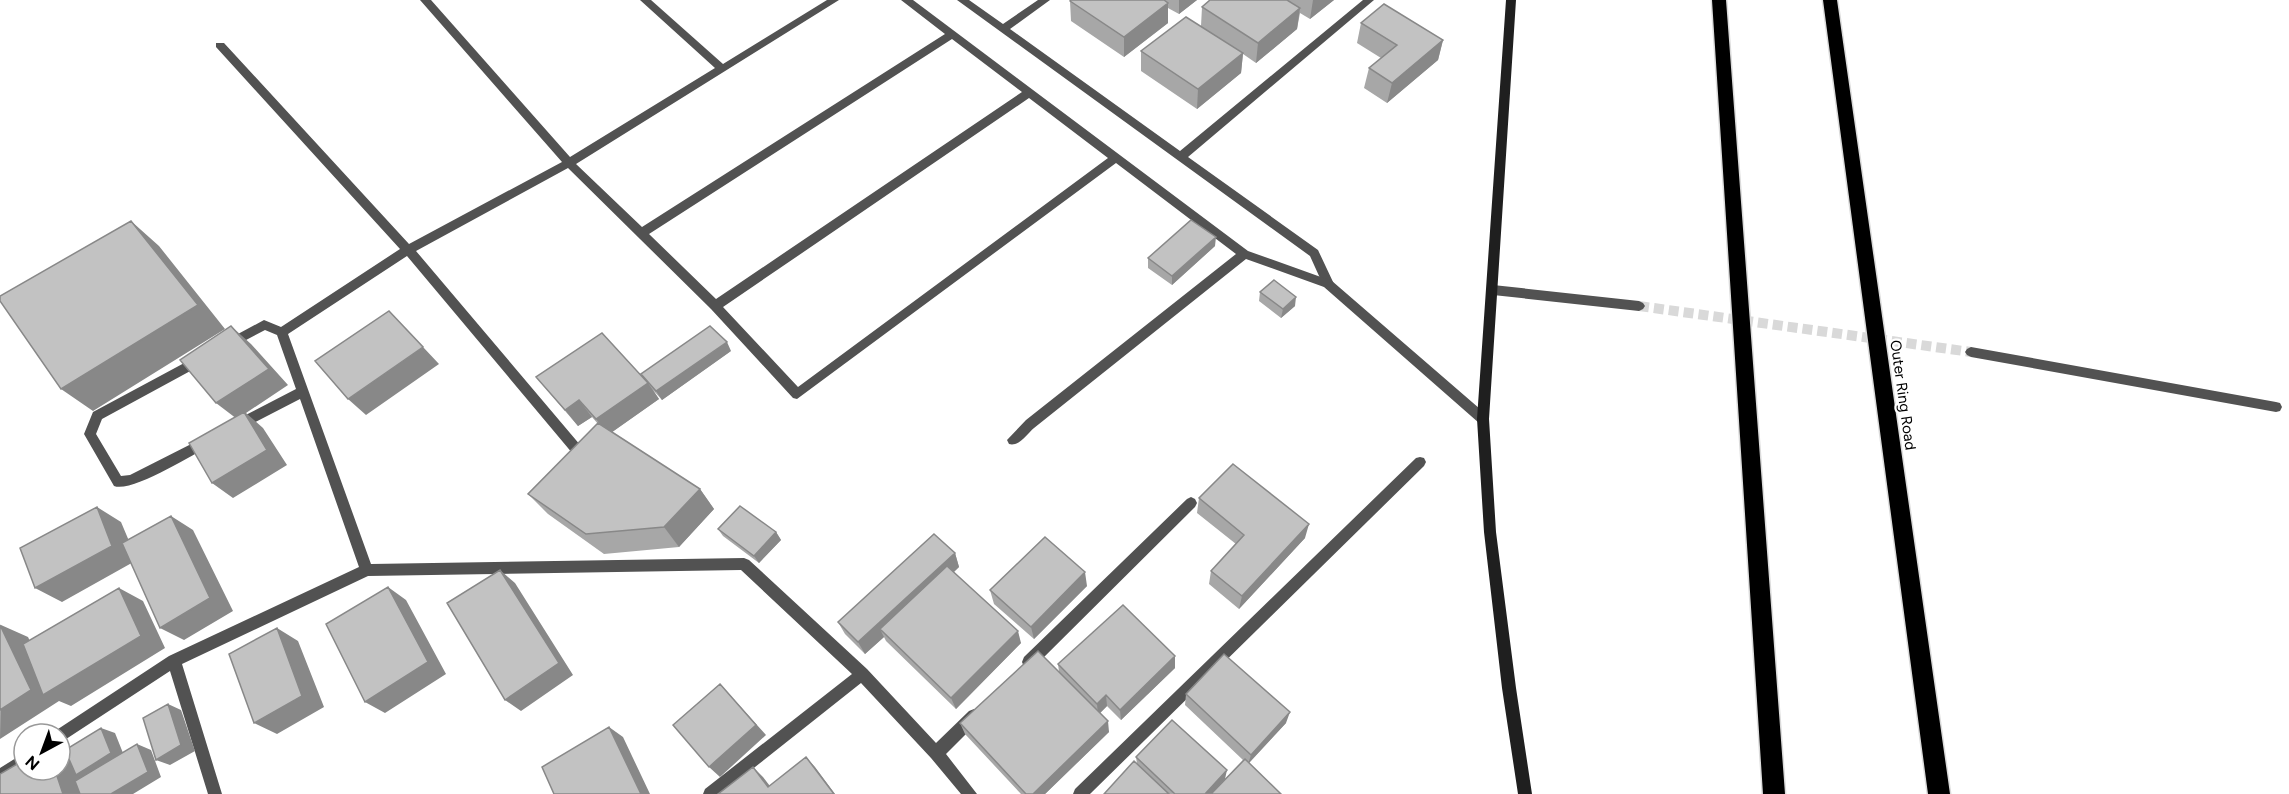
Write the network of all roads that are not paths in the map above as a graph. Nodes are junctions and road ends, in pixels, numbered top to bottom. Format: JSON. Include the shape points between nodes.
{"nodes":[{"id":1,"x":425,"y":0,"type":"edge"},
{"id":2,"x":645,"y":0,"type":"edge"},
{"id":3,"x":834,"y":0,"type":"edge"},
{"id":4,"x":906,"y":0,"type":"edge"},
{"id":5,"x":962,"y":0,"type":"edge"},
{"id":6,"x":1046,"y":0,"type":"edge"},
{"id":7,"x":1369,"y":0,"type":"edge"},
{"id":8,"x":1511,"y":0,"type":"edge"},
{"id":9,"x":1719,"y":0,"type":"edge"},
{"id":10,"x":1830,"y":0,"type":"edge"},
{"id":11,"x":1003,"y":29,"type":"junction"},
{"id":12,"x":951,"y":35,"type":"junction"},
{"id":13,"x":220,"y":45,"type":"dead end"},
{"id":14,"x":722,"y":69,"type":"junction"},
{"id":15,"x":1030,"y":92,"type":"junction"},
{"id":16,"x":1117,"y":157,"type":"junction"},
{"id":17,"x":1180,"y":157,"type":"junction"},
{"id":18,"x":569,"y":163,"type":"junction"},
{"id":19,"x":640,"y":234,"type":"junction"},
{"id":20,"x":408,"y":250,"type":"junction"},
{"id":21,"x":1244,"y":254,"type":"junction"},
{"id":22,"x":1328,"y":284,"type":"junction"},
{"id":23,"x":1493,"y":290,"type":"junction"},
{"id":24,"x":715,"y":306,"type":"junction"},
{"id":25,"x":1639,"y":306,"type":"tunnel mouth"},
{"id":26,"x":282,"y":332,"type":"junction"},
{"id":27,"x":1971,"y":352,"type":"tunnel mouth"},
{"id":28,"x":303,"y":391,"type":"junction"},
{"id":29,"x":2276,"y":407,"type":"dead end"},
{"id":30,"x":1483,"y":419,"type":"junction"},
{"id":31,"x":1013,"y":441,"type":"dead end"},
{"id":32,"x":577,"y":450,"type":"edge"},
{"id":33,"x":1420,"y":462,"type":"dead end"},
{"id":34,"x":1191,"y":503,"type":"dead end"},
{"id":35,"x":367,"y":570,"type":"junction"},
{"id":36,"x":174,"y":661,"type":"junction"},
{"id":37,"x":1021,"y":670,"type":"edge"},
{"id":38,"x":862,"y":674,"type":"junction"},
{"id":39,"x":987,"y":703,"type":"edge"},
{"id":40,"x":72,"y":728,"type":"edge"},
{"id":41,"x":936,"y":753,"type":"junction"},
{"id":42,"x":215,"y":794,"type":"edge"},
{"id":43,"x":710,"y":794,"type":"edge"},
{"id":44,"x":970,"y":794,"type":"edge"},
{"id":45,"x":1080,"y":794,"type":"edge"},
{"id":46,"x":1525,"y":794,"type":"edge"},
{"id":47,"x":1774,"y":794,"type":"edge"},
{"id":48,"x":1939,"y":794,"type":"edge"}],
"edges":[{"from":1,"to":18,"type":"street"},
{"from":2,"to":14,"type":"street"},
{"from":3,"to":14,"type":"street"},
{"from":4,"to":12,"type":"street"},
{"from":5,"to":11,"type":"street"},
{"from":6,"to":11,"type":"street"},
{"from":7,"to":17,"type":"street"},
{"from":8,"to":23,"type":"main road"},
{"from":9,"to":47,"type":"highway"},
{"from":10,"to":48,"type":"highway","name":"Outer Ring Road"},
{"from":11,"to":17,"type":"street"},
{"from":12,"to":15,"type":"street"},
{"from":12,"to":19,"type":"street"},
{"from":13,"to":20,"type":"street"},
{"from":14,"to":18,"type":"street"},
{"from":15,"to":16,"type":"street"},
{"from":15,"to":24,"type":"street"},
{"from":16,"to":21,"type":"street"},
{"from":16,"to":24,"type":"street","via":[[797,394]]},
{"from":17,"to":22,"type":"street","via":[[1314,254]]},
{"from":18,"to":19,"type":"street"},
{"from":18,"to":20,"type":"street"},
{"from":19,"to":24,"type":"street"},
{"from":20,"to":26,"type":"street"},
{"from":20,"to":32,"type":"street"},
{"from":21,"to":22,"type":"street"},
{"from":21,"to":31,"type":"street"},
{"from":22,"to":30,"type":"street"},
{"from":23,"to":25,"type":"street"},
{"from":23,"to":30,"type":"main road"},
{"from":26,"to":28,"type":"street"},
{"from":26,"to":28,"type":"street","via":[[264,325],[97,416],[90,434],[118,482],[132,480]]},
{"from":27,"to":29,"type":"street"},
{"from":28,"to":35,"type":"street"},
{"from":30,"to":46,"type":"main road","via":[[1490,532]]},
{"from":33,"to":45,"type":"street"},
{"from":34,"to":37,"type":"street"},
{"from":35,"to":36,"type":"street"},
{"from":35,"to":38,"type":"street","via":[[744,564]]},
{"from":36,"to":40,"type":"street"},
{"from":36,"to":42,"type":"street"},
{"from":38,"to":41,"type":"street"},
{"from":38,"to":43,"type":"street"},
{"from":39,"to":41,"type":"street"},
{"from":41,"to":44,"type":"street"}]}
